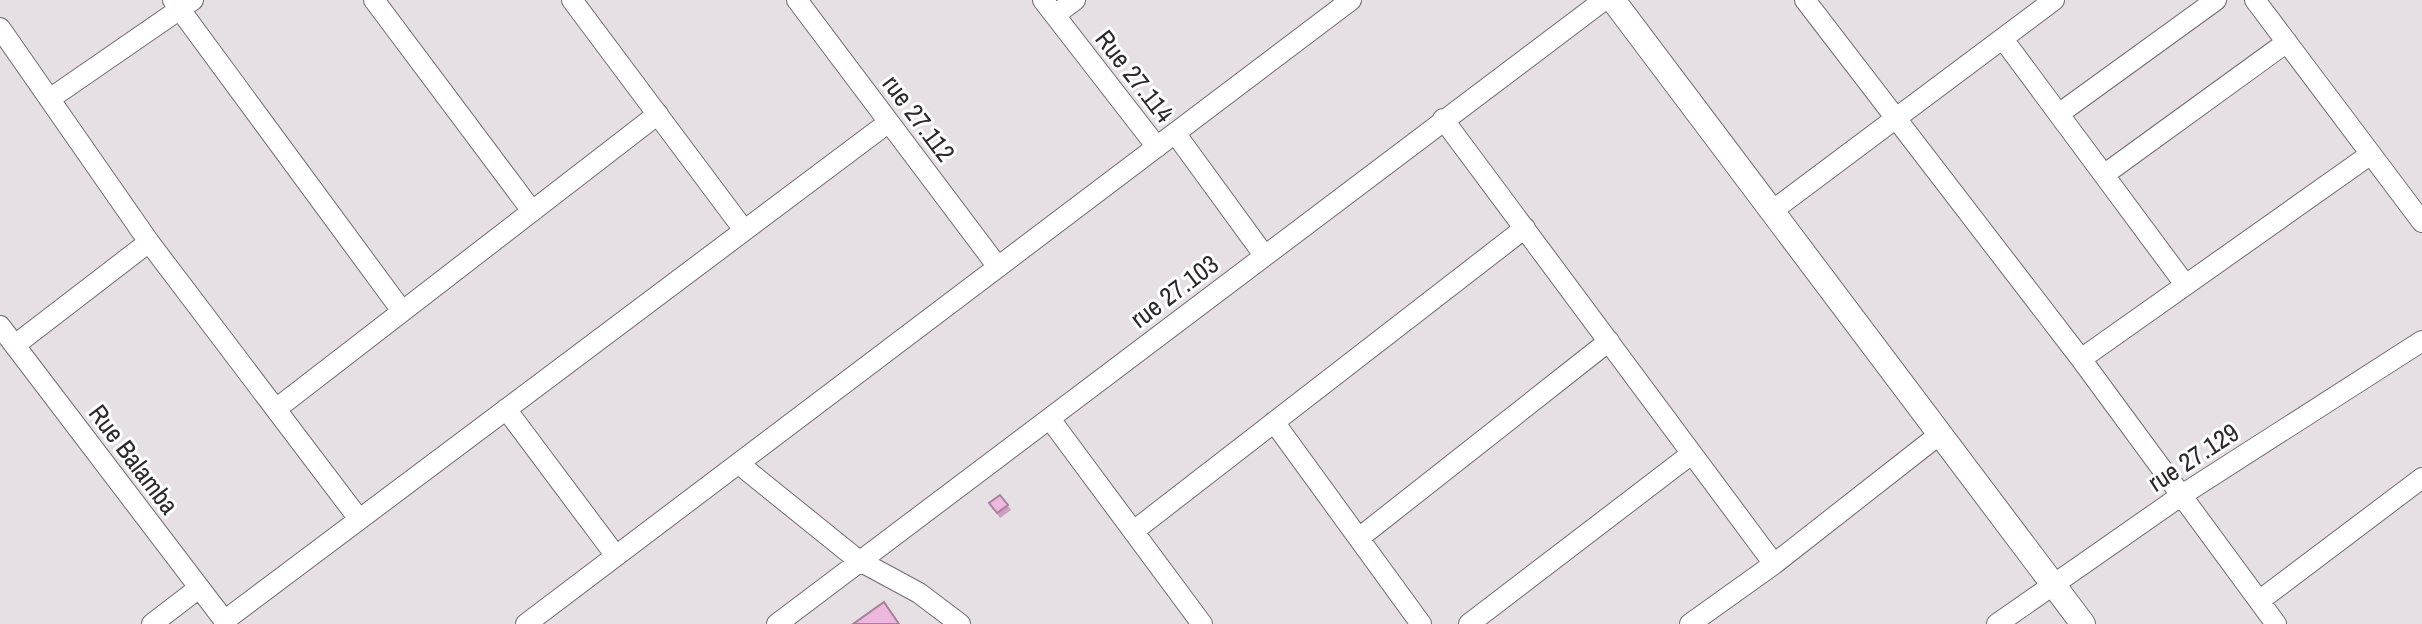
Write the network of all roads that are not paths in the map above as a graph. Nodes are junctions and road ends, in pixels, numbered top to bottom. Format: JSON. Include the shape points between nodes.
{"nodes":[{"id":1,"x":374,"y":0,"type":"edge"},
{"id":2,"x":572,"y":0,"type":"edge"},
{"id":3,"x":797,"y":0,"type":"edge"},
{"id":4,"x":1075,"y":0,"type":"edge"},
{"id":5,"x":1351,"y":0,"type":"edge"},
{"id":6,"x":1604,"y":0,"type":"edge"},
{"id":7,"x":1613,"y":0,"type":"edge"},
{"id":8,"x":2054,"y":0,"type":"edge"},
{"id":9,"x":2216,"y":0,"type":"edge"},
{"id":10,"x":2255,"y":0,"type":"edge"},
{"id":11,"x":1810,"y":2,"type":"edge"},
{"id":12,"x":182,"y":3,"type":"edge"},
{"id":13,"x":1049,"y":8,"type":"edge"},
{"id":14,"x":0,"y":28,"type":"edge"},
{"id":15,"x":2003,"y":39,"type":"junction"},
{"id":16,"x":2287,"y":42,"type":"junction"},
{"id":17,"x":51,"y":98,"type":"junction"},
{"id":18,"x":2060,"y":113,"type":"junction"},
{"id":19,"x":658,"y":114,"type":"junction"},
{"id":20,"x":1895,"y":117,"type":"junction"},
{"id":21,"x":1443,"y":119,"type":"junction"},
{"id":22,"x":889,"y":122,"type":"junction"},
{"id":23,"x":1175,"y":133,"type":"junction"},
{"id":24,"x":1157,"y":147,"type":"junction"},
{"id":25,"x":2371,"y":154,"type":"junction"},
{"id":26,"x":2105,"y":174,"type":"junction"},
{"id":27,"x":532,"y":211,"type":"junction"},
{"id":28,"x":1772,"y":211,"type":"junction"},
{"id":29,"x":2422,"y":222,"type":"edge"},
{"id":30,"x":1525,"y":228,"type":"junction"},
{"id":31,"x":744,"y":230,"type":"junction"},
{"id":32,"x":149,"y":242,"type":"junction"},
{"id":33,"x":1264,"y":255,"type":"junction"},
{"id":34,"x":998,"y":267,"type":"junction"},
{"id":35,"x":2184,"y":283,"type":"junction"},
{"id":36,"x":402,"y":311,"type":"junction"},
{"id":37,"x":0,"y":326,"type":"edge"},
{"id":38,"x":1609,"y":341,"type":"junction"},
{"id":39,"x":2422,"y":341,"type":"edge"},
{"id":40,"x":15,"y":345,"type":"junction"},
{"id":41,"x":2081,"y":359,"type":"junction"},
{"id":42,"x":276,"y":409,"type":"junction"},
{"id":43,"x":506,"y":409,"type":"junction"},
{"id":44,"x":1050,"y":419,"type":"junction"},
{"id":45,"x":1274,"y":422,"type":"junction"},
{"id":46,"x":1940,"y":434,"type":"junction"},
{"id":47,"x":1690,"y":455,"type":"junction"},
{"id":48,"x":739,"y":464,"type":"junction"},
{"id":49,"x":2422,"y":478,"type":"edge"},
{"id":50,"x":2182,"y":495,"type":"junction"},
{"id":51,"x":359,"y":519,"type":"junction"},
{"id":52,"x":1135,"y":530,"type":"junction"},
{"id":53,"x":1359,"y":538,"type":"junction"},
{"id":54,"x":616,"y":556,"type":"junction"},
{"id":55,"x":858,"y":560,"type":"junction"},
{"id":56,"x":1774,"y":564,"type":"junction"},
{"id":57,"x":2053,"y":583,"type":"junction"},
{"id":58,"x":199,"y":588,"type":"junction"},
{"id":59,"x":2259,"y":601,"type":"junction"},
{"id":60,"x":225,"y":622,"type":"edge"},
{"id":61,"x":152,"y":624,"type":"edge"},
{"id":62,"x":526,"y":624,"type":"edge"},
{"id":63,"x":777,"y":624,"type":"edge"},
{"id":64,"x":960,"y":624,"type":"edge"},
{"id":65,"x":1202,"y":624,"type":"edge"},
{"id":66,"x":1421,"y":624,"type":"edge"},
{"id":67,"x":1469,"y":624,"type":"edge"},
{"id":68,"x":1690,"y":624,"type":"edge"},
{"id":69,"x":1997,"y":624,"type":"edge"},
{"id":70,"x":2083,"y":624,"type":"edge"},
{"id":71,"x":2276,"y":624,"type":"edge"}],
"edges":[{"from":1,"to":27,"type":"street"},
{"from":2,"to":19,"type":"street"},
{"from":3,"to":22,"type":"street","name":"rue 27.112"},
{"from":4,"to":13,"type":"street"},
{"from":5,"to":23,"type":"street"},
{"from":6,"to":21,"type":"street","name":"rue 27.103"},
{"from":7,"to":28,"type":"street"},
{"from":8,"to":15,"type":"street"},
{"from":9,"to":18,"type":"street"},
{"from":10,"to":16,"type":"street"},
{"from":11,"to":20,"type":"street"},
{"from":12,"to":17,"type":"street"},
{"from":12,"to":36,"type":"street"},
{"from":13,"to":24,"type":"street","name":"Rue 27.114"},
{"from":14,"to":17,"type":"street"},
{"from":15,"to":18,"type":"street"},
{"from":15,"to":20,"type":"street"},
{"from":16,"to":25,"type":"street"},
{"from":16,"to":26,"type":"street"},
{"from":17,"to":32,"type":"street"},
{"from":18,"to":26,"type":"street"},
{"from":19,"to":27,"type":"street"},
{"from":19,"to":31,"type":"street"},
{"from":20,"to":28,"type":"street"},
{"from":20,"to":41,"type":"street"},
{"from":21,"to":30,"type":"street"},
{"from":21,"to":33,"type":"street","name":"rue 27.103"},
{"from":22,"to":31,"type":"street"},
{"from":22,"to":34,"type":"street","name":"rue 27.112"},
{"from":23,"to":24,"type":"street"},
{"from":23,"to":33,"type":"street"},
{"from":24,"to":34,"type":"street"},
{"from":25,"to":29,"type":"street"},
{"from":25,"to":35,"type":"street"},
{"from":26,"to":35,"type":"street"},
{"from":27,"to":36,"type":"street"},
{"from":28,"to":46,"type":"street"},
{"from":30,"to":38,"type":"street"},
{"from":30,"to":45,"type":"street"},
{"from":31,"to":43,"type":"street"},
{"from":32,"to":40,"type":"street"},
{"from":32,"to":42,"type":"street"},
{"from":33,"to":44,"type":"street","name":"rue 27.103"},
{"from":34,"to":48,"type":"street"},
{"from":35,"to":41,"type":"street"},
{"from":36,"to":42,"type":"street"},
{"from":37,"to":40,"type":"street","name":"Rue Balamba"},
{"from":38,"to":47,"type":"street"},
{"from":38,"to":53,"type":"street"},
{"from":39,"to":50,"type":"street","name":"rue 27.129"},
{"from":40,"to":58,"type":"street","name":"Rue Balamba"},
{"from":41,"to":50,"type":"street"},
{"from":42,"to":51,"type":"street"},
{"from":43,"to":51,"type":"street"},
{"from":43,"to":54,"type":"street"},
{"from":44,"to":52,"type":"street"},
{"from":44,"to":55,"type":"street","name":"rue 27.103"},
{"from":45,"to":52,"type":"street"},
{"from":45,"to":53,"type":"street"},
{"from":46,"to":56,"type":"street"},
{"from":46,"to":57,"type":"street"},
{"from":47,"to":56,"type":"street"},
{"from":47,"to":67,"type":"street"},
{"from":48,"to":54,"type":"street"},
{"from":48,"to":55,"type":"street"},
{"from":49,"to":59,"type":"street"},
{"from":50,"to":57,"type":"street","name":"rue 27.129"},
{"from":50,"to":59,"type":"street"},
{"from":51,"to":60,"type":"street"},
{"from":52,"to":65,"type":"street"},
{"from":53,"to":66,"type":"street"},
{"from":54,"to":62,"type":"street"},
{"from":55,"to":63,"type":"street","name":"rue 27.103"},
{"from":55,"to":64,"type":"street","via":[[919,593]]},
{"from":56,"to":68,"type":"street"},
{"from":57,"to":69,"type":"street","name":"rue 27.129"},
{"from":57,"to":70,"type":"street"},
{"from":58,"to":60,"type":"street","name":"Rue Balamba"},
{"from":58,"to":61,"type":"street"},
{"from":59,"to":71,"type":"street"}]}
